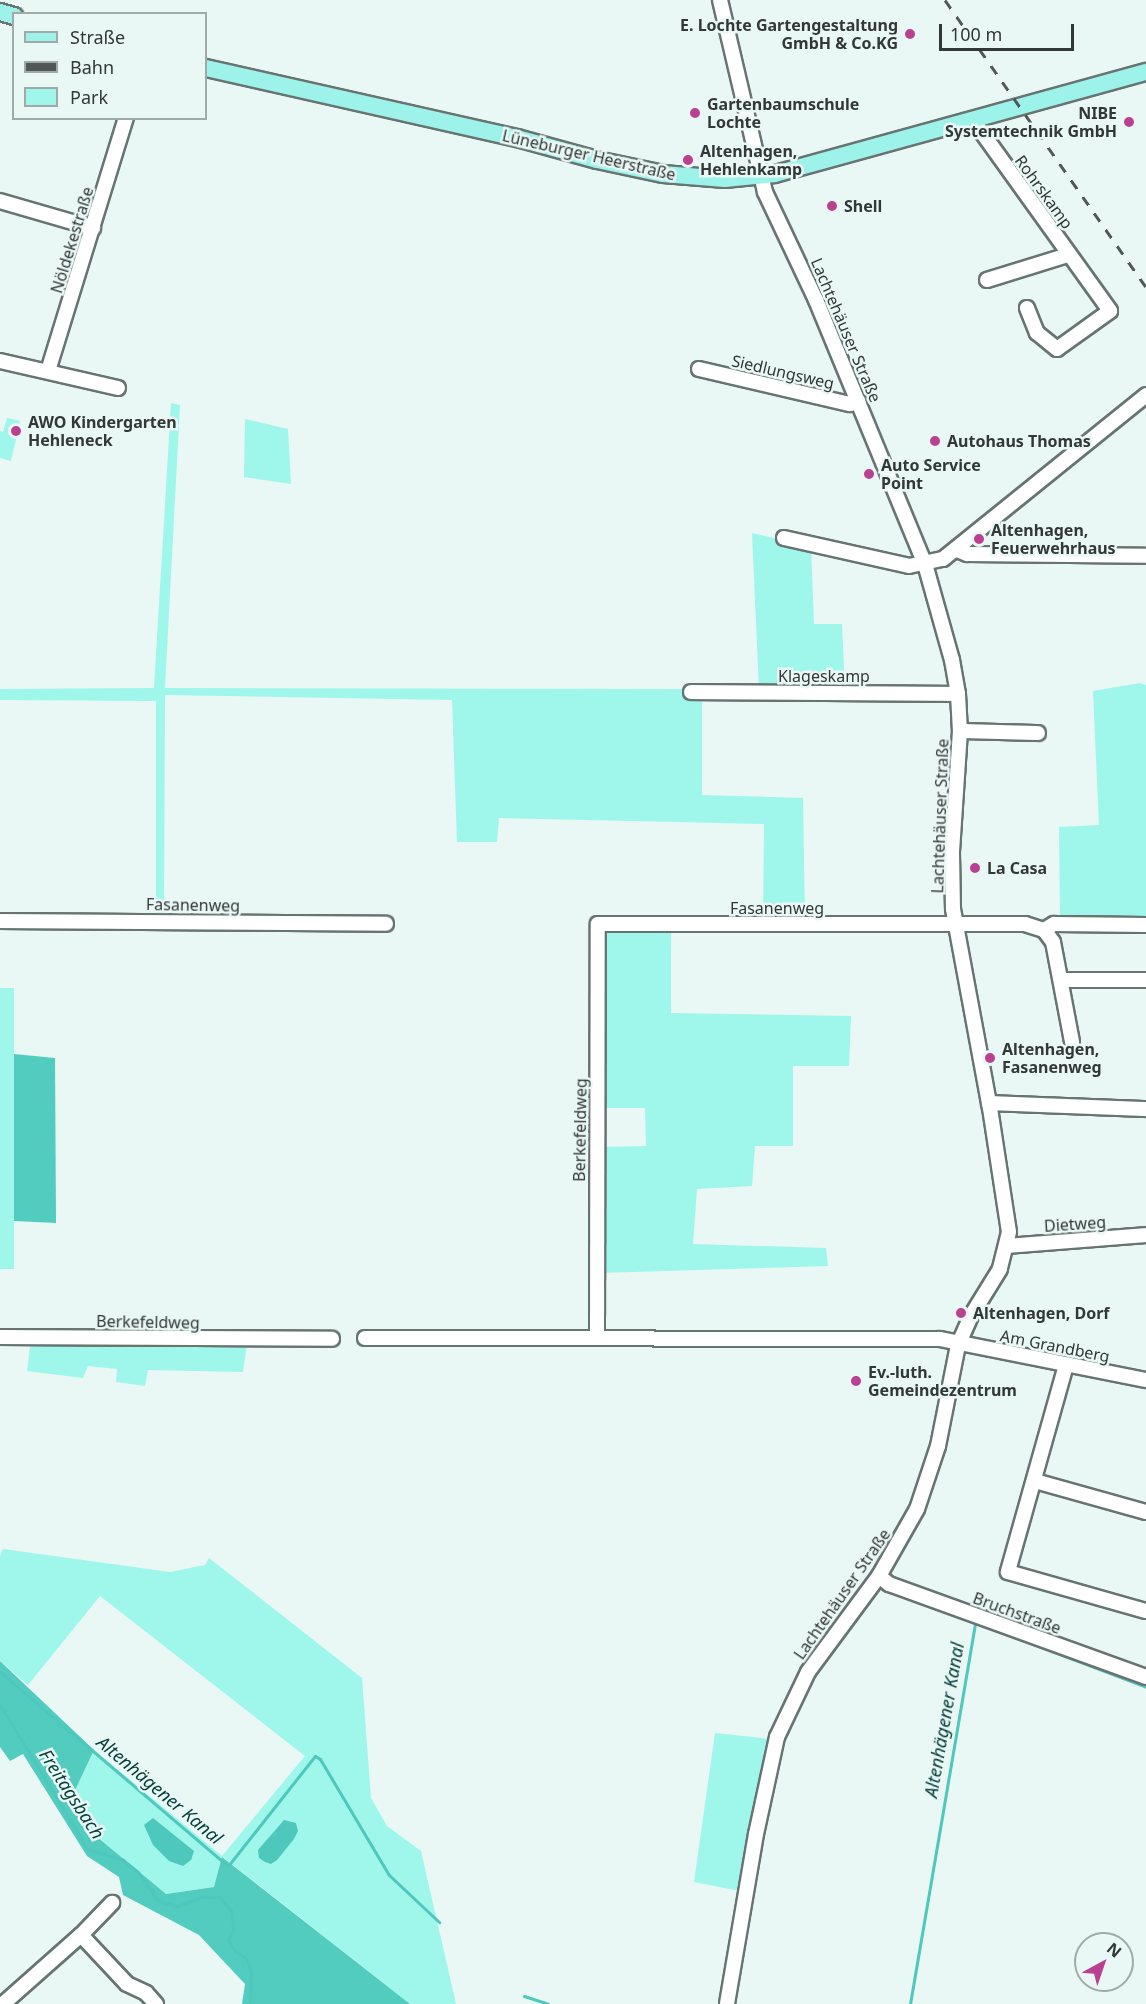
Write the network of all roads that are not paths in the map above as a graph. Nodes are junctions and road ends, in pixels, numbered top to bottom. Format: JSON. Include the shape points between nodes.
{"nodes":[{"id":1,"x":720,"y":0,"type":"edge"},
{"id":2,"x":207,"y":68,"type":"edge"},
{"id":3,"x":1146,"y":72,"type":"edge"},
{"id":4,"x":125,"y":120,"type":"edge"},
{"id":5,"x":972,"y":120,"type":"junction"},
{"id":6,"x":759,"y":176,"type":"junction"},
{"id":7,"x":0,"y":201,"type":"edge"},
{"id":8,"x":93,"y":228,"type":"junction"},
{"id":9,"x":1068,"y":255,"type":"junction"},
{"id":10,"x":987,"y":280,"type":"dead end"},
{"id":11,"x":1027,"y":308,"type":"dead end"},
{"id":12,"x":0,"y":361,"type":"edge"},
{"id":13,"x":699,"y":369,"type":"dead end"},
{"id":14,"x":48,"y":371,"type":"junction"},
{"id":15,"x":118,"y":388,"type":"dead end"},
{"id":16,"x":1146,"y":395,"type":"edge"},
{"id":17,"x":859,"y":401,"type":"junction"},
{"id":18,"x":784,"y":538,"type":"dead end"},
{"id":19,"x":957,"y":549,"type":"junction"},
{"id":20,"x":1146,"y":556,"type":"edge"},
{"id":21,"x":925,"y":564,"type":"junction"},
{"id":22,"x":691,"y":692,"type":"dead end"},
{"id":23,"x":958,"y":693,"type":"junction"},
{"id":24,"x":960,"y":731,"type":"junction"},
{"id":25,"x":1038,"y":733,"type":"dead end"},
{"id":26,"x":0,"y":921,"type":"edge"},
{"id":27,"x":386,"y":924,"type":"dead end"},
{"id":28,"x":598,"y":924,"type":"joint"},
{"id":29,"x":1146,"y":925,"type":"edge"},
{"id":30,"x":956,"y":926,"type":"junction"},
{"id":31,"x":1044,"y":930,"type":"junction"},
{"id":32,"x":1061,"y":980,"type":"junction"},
{"id":33,"x":1146,"y":980,"type":"edge"},
{"id":34,"x":1072,"y":1042,"type":"dead end"},
{"id":35,"x":989,"y":1103,"type":"junction"},
{"id":36,"x":1146,"y":1109,"type":"edge"},
{"id":37,"x":1146,"y":1235,"type":"edge"},
{"id":38,"x":1007,"y":1246,"type":"junction"},
{"id":39,"x":0,"y":1337,"type":"edge"},
{"id":40,"x":597,"y":1337,"type":"junction"},
{"id":41,"x":365,"y":1338,"type":"dead end"},
{"id":42,"x":332,"y":1339,"type":"dead end"},
{"id":43,"x":958,"y":1345,"type":"junction"},
{"id":44,"x":1066,"y":1365,"type":"junction"},
{"id":45,"x":1146,"y":1380,"type":"edge"},
{"id":46,"x":1035,"y":1481,"type":"junction"},
{"id":47,"x":1146,"y":1512,"type":"edge"},
{"id":48,"x":879,"y":1576,"type":"junction"},
{"id":49,"x":1146,"y":1611,"type":"edge"},
{"id":50,"x":1146,"y":1677,"type":"edge"},
{"id":51,"x":112,"y":1904,"type":"dead end"},
{"id":52,"x":81,"y":1935,"type":"junction"},
{"id":53,"x":3,"y":2004,"type":"edge"},
{"id":54,"x":156,"y":2004,"type":"edge"},
{"id":55,"x":727,"y":2004,"type":"edge"}],
"edges":[{"from":1,"to":6,"type":"street","name":"Lachtehäuser Straße"},
{"from":2,"to":6,"type":"main road","name":"Lüneburger Heerstraße","via":[[663,174],[725,179]]},
{"from":3,"to":5,"type":"main road","name":"Lüneburger Heerstraße"},
{"from":4,"to":8,"type":"street","name":"Nöldekestraße"},
{"from":5,"to":6,"type":"main road","name":"Lüneburger Heerstraße"},
{"from":5,"to":9,"type":"street","name":"Rohrskamp"},
{"from":6,"to":17,"type":"street","name":"Lachtehäuser Straße"},
{"from":7,"to":8,"type":"street"},
{"from":8,"to":14,"type":"street","name":"Nöldekestraße"},
{"from":9,"to":10,"type":"street","name":"Rohrskamp"},
{"from":9,"to":11,"type":"street","name":"Rohrskamp","via":[[1110,311],[1057,349],[1037,333]]},
{"from":12,"to":14,"type":"street"},
{"from":13,"to":17,"type":"street","name":"Siedlungsweg","via":[[850,404]]},
{"from":14,"to":15,"type":"street"},
{"from":16,"to":19,"type":"street"},
{"from":17,"to":21,"type":"street","name":"Lachtehäuser Straße"},
{"from":18,"to":21,"type":"street","via":[[909,566]]},
{"from":19,"to":20,"type":"street","via":[[967,554]]},
{"from":19,"to":21,"type":"street","via":[[943,559]]},
{"from":21,"to":23,"type":"street","name":"Lachtehäuser Straße"},
{"from":22,"to":23,"type":"street","name":"Klageskamp"},
{"from":23,"to":24,"type":"street","name":"Lachtehäuser Straße"},
{"from":24,"to":25,"type":"street"},
{"from":24,"to":30,"type":"street","name":"Lachtehäuser Straße","via":[[952,853]]},
{"from":26,"to":27,"type":"street","name":"Fasanenweg"},
{"from":28,"to":30,"type":"street","name":"Fasanenweg"},
{"from":28,"to":40,"type":"street","name":"Berkefeldweg"},
{"from":29,"to":31,"type":"street","via":[[1054,924]]},
{"from":30,"to":31,"type":"street","name":"Fasanenweg","via":[[1025,924]]},
{"from":30,"to":35,"type":"street","name":"Lachtehäuser Straße"},
{"from":31,"to":32,"type":"street","via":[[1053,942]]},
{"from":32,"to":33,"type":"street"},
{"from":32,"to":34,"type":"street"},
{"from":35,"to":36,"type":"street"},
{"from":35,"to":38,"type":"street","name":"Lachtehäuser Straße","via":[[1008,1217]]},
{"from":37,"to":38,"type":"street","name":"Dietweg"},
{"from":38,"to":43,"type":"street","name":"Lachtehäuser Straße","via":[[1000,1269]]},
{"from":39,"to":42,"type":"street","name":"Berkefeldweg"},
{"from":40,"to":41,"type":"street"},
{"from":40,"to":43,"type":"street","via":[[940,1339]]},
{"from":43,"to":44,"type":"street","name":"Am Grandberg"},
{"from":43,"to":48,"type":"street","name":"Lachtehäuser Straße","via":[[924,1494]]},
{"from":44,"to":45,"type":"street","name":"Am Grandberg"},
{"from":44,"to":46,"type":"street"},
{"from":46,"to":47,"type":"street"},
{"from":46,"to":49,"type":"street","via":[[1008,1572]]},
{"from":48,"to":50,"type":"street","name":"Bruchstraße","via":[[889,1584]]},
{"from":48,"to":55,"type":"street","name":"Lachtehäuser Straße","via":[[808,1672],[777,1737]]},
{"from":51,"to":52,"type":"street"},
{"from":52,"to":53,"type":"street"},
{"from":52,"to":54,"type":"street","via":[[127,1984],[146,1993]]}]}
